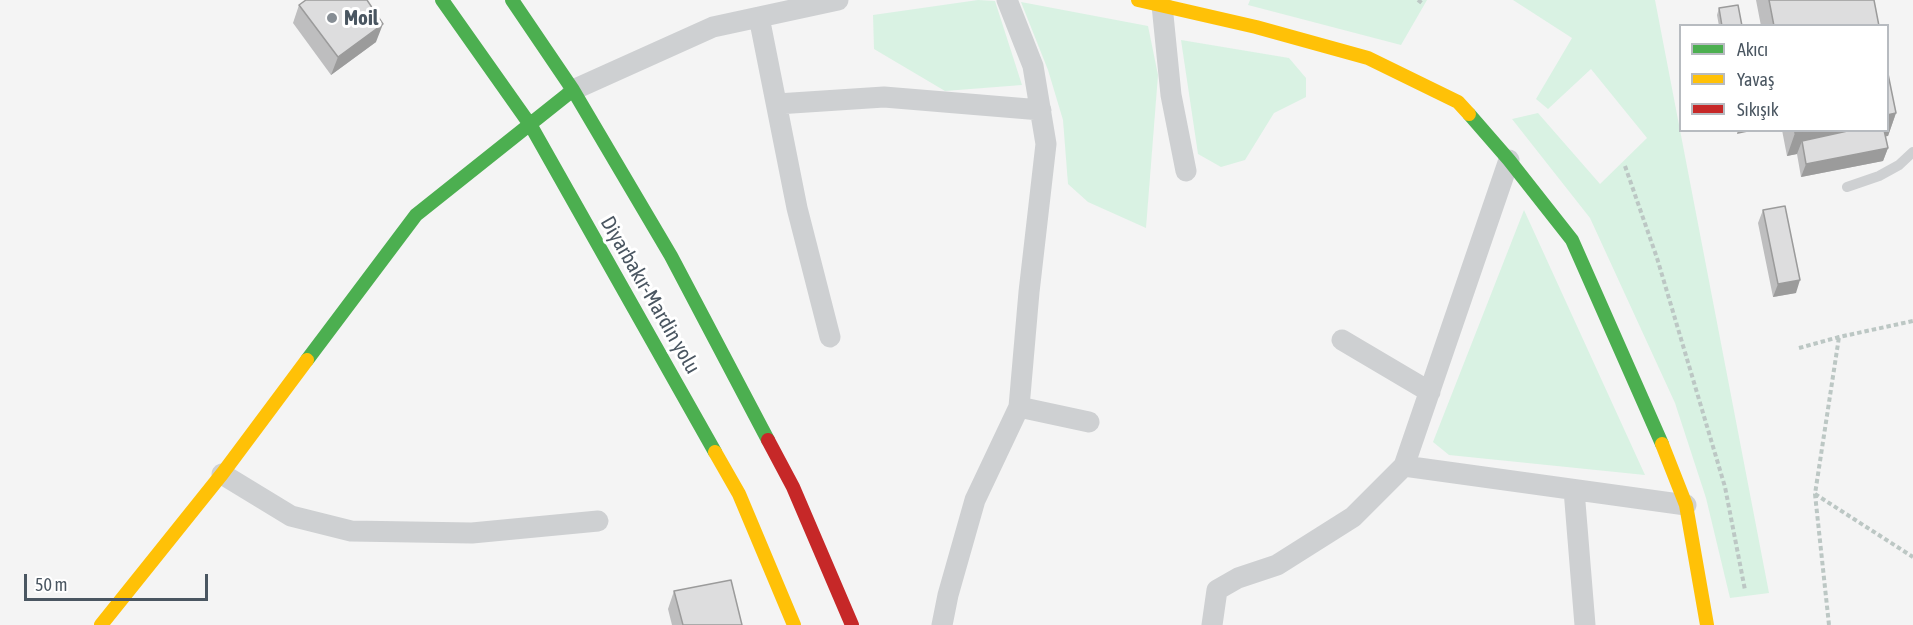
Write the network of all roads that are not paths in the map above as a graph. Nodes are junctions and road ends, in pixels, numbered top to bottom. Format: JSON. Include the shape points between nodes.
{"nodes":[{"id":1,"x":442,"y":0,"type":"edge"},
{"id":2,"x":512,"y":0,"type":"edge"},
{"id":3,"x":838,"y":0,"type":"edge"},
{"id":4,"x":1007,"y":0,"type":"edge"},
{"id":5,"x":1138,"y":0,"type":"edge"},
{"id":6,"x":1162,"y":5,"type":"junction"},
{"id":7,"x":759,"y":17,"type":"junction"},
{"id":8,"x":573,"y":90,"type":"junction"},
{"id":9,"x":777,"y":105,"type":"junction"},
{"id":10,"x":1041,"y":110,"type":"junction"},
{"id":11,"x":531,"y":126,"type":"junction"},
{"id":12,"x":1913,"y":152,"type":"edge"},
{"id":13,"x":1509,"y":160,"type":"junction"},
{"id":14,"x":1186,"y":171,"type":"dead end"},
{"id":15,"x":1846,"y":187,"type":"dead end"},
{"id":16,"x":830,"y":337,"type":"dead end"},
{"id":17,"x":1342,"y":340,"type":"dead end"},
{"id":18,"x":1430,"y":392,"type":"junction"},
{"id":19,"x":1019,"y":407,"type":"junction"},
{"id":20,"x":1089,"y":422,"type":"dead end"},
{"id":21,"x":1404,"y":466,"type":"junction"},
{"id":22,"x":222,"y":474,"type":"junction"},
{"id":23,"x":1574,"y":490,"type":"junction"},
{"id":24,"x":1686,"y":505,"type":"junction"},
{"id":25,"x":598,"y":521,"type":"dead end"},
{"id":26,"x":101,"y":625,"type":"edge"},
{"id":27,"x":794,"y":625,"type":"edge"},
{"id":28,"x":852,"y":625,"type":"edge"},
{"id":29,"x":942,"y":625,"type":"edge"},
{"id":30,"x":1212,"y":625,"type":"edge"},
{"id":31,"x":1585,"y":625,"type":"edge"},
{"id":32,"x":1707,"y":625,"type":"edge"}],
"edges":[{"from":1,"to":11,"type":"main road","name":"Diyarbakır-Mardin yolu"},
{"from":2,"to":8,"type":"main road","name":"Diyarbakır-Mardin yolu"},
{"from":3,"to":7,"type":"street"},
{"from":4,"to":10,"type":"street","via":[[1033,66]]},
{"from":5,"to":6,"type":"main road"},
{"from":6,"to":13,"type":"main road","via":[[1368,58],[1458,102]]},
{"from":6,"to":14,"type":"street"},
{"from":7,"to":8,"type":"street","via":[[713,27]]},
{"from":7,"to":9,"type":"street"},
{"from":8,"to":11,"type":"main road"},
{"from":8,"to":28,"type":"main road","name":"Diyarbakır-Mardin yolu","via":[[671,256],[787,476]]},
{"from":9,"to":10,"type":"street","via":[[884,97]]},
{"from":9,"to":16,"type":"street","via":[[797,208]]},
{"from":10,"to":19,"type":"street","via":[[1046,144]]},
{"from":11,"to":22,"type":"main road","via":[[416,215]]},
{"from":11,"to":27,"type":"main road","name":"Diyarbakır-Mardin yolu","via":[[739,494]]},
{"from":12,"to":15,"type":"lane","via":[[1879,176]]},
{"from":13,"to":18,"type":"street"},
{"from":13,"to":24,"type":"main road","via":[[1572,240]]},
{"from":17,"to":18,"type":"street"},
{"from":18,"to":21,"type":"street"},
{"from":19,"to":20,"type":"street"},
{"from":19,"to":29,"type":"street","via":[[975,500]]},
{"from":21,"to":23,"type":"street"},
{"from":21,"to":30,"type":"street","via":[[1353,517],[1277,565],[1217,590]]},
{"from":22,"to":25,"type":"street","via":[[291,516],[351,531],[472,533]]},
{"from":22,"to":26,"type":"main road"},
{"from":23,"to":24,"type":"street"},
{"from":23,"to":31,"type":"street"},
{"from":24,"to":32,"type":"main road"}]}
